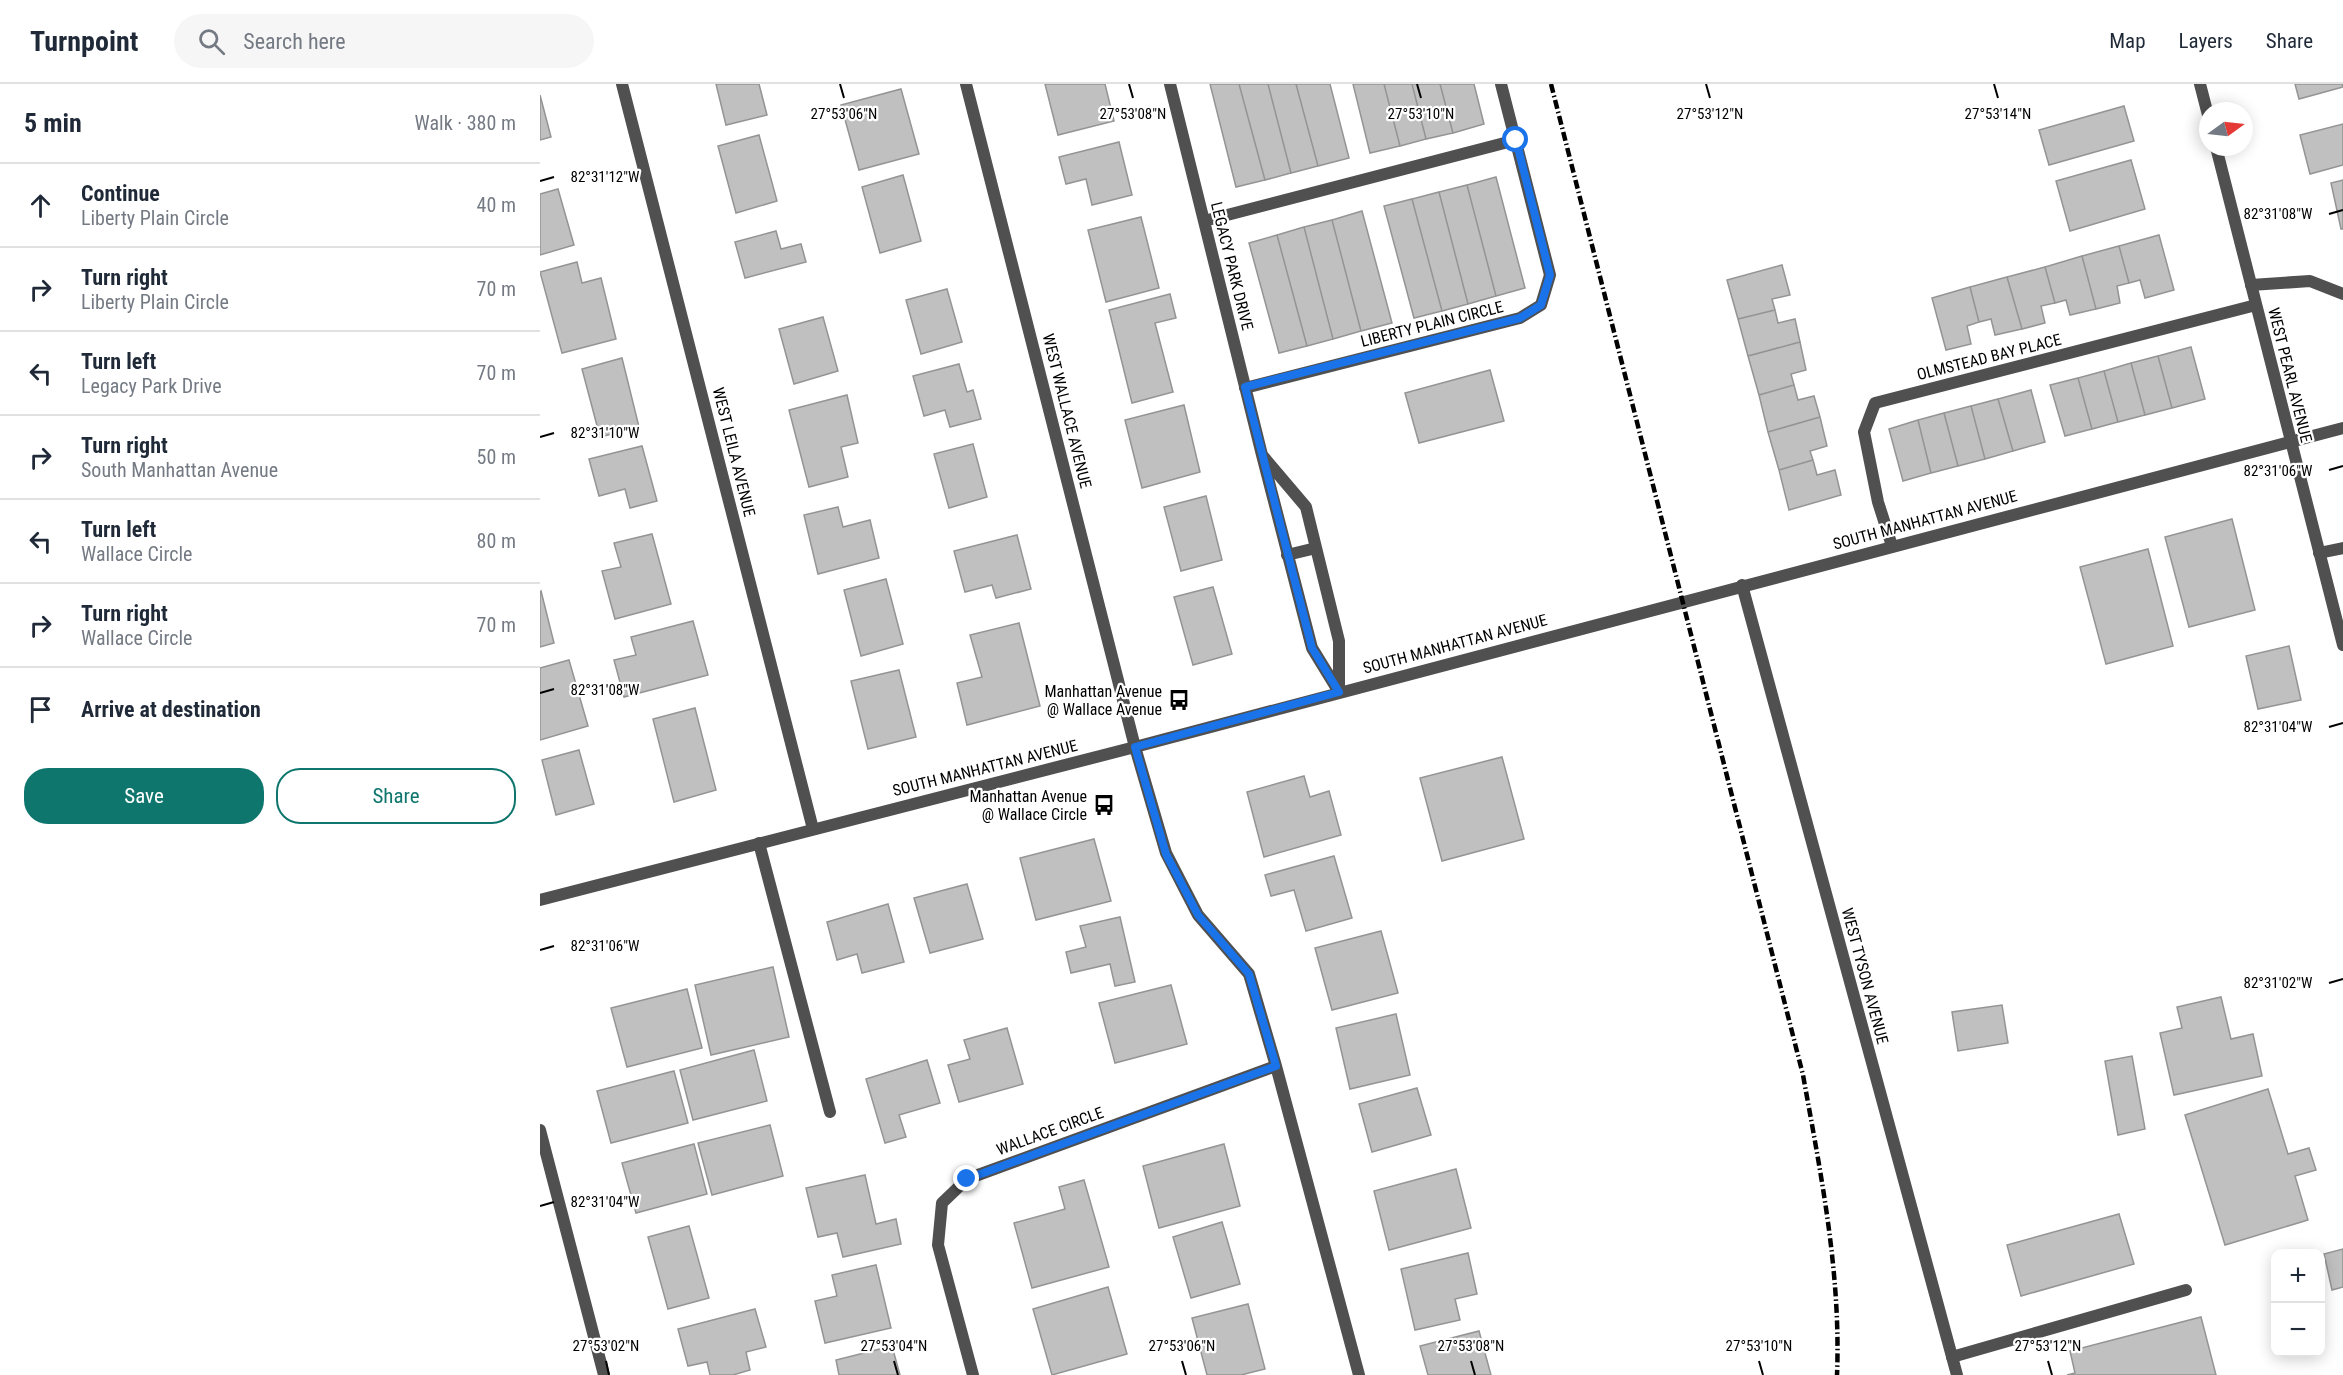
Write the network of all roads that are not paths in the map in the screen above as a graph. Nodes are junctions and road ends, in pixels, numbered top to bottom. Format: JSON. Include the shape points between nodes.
{"nodes":[{"id":1,"x":622,"y":84,"type":"edge"},
{"id":2,"x":966,"y":84,"type":"edge"},
{"id":3,"x":1170,"y":84,"type":"edge"},
{"id":4,"x":1502,"y":84,"type":"edge"},
{"id":5,"x":2200,"y":84,"type":"edge"},
{"id":6,"x":2205,"y":102,"type":"edge"},
{"id":7,"x":1516,"y":140,"type":"junction"},
{"id":8,"x":2218,"y":156,"type":"edge"},
{"id":9,"x":1204,"y":221,"type":"junction"},
{"id":10,"x":2251,"y":285,"type":"junction"},
{"id":11,"x":2343,"y":294,"type":"edge"},
{"id":12,"x":2256,"y":305,"type":"junction"},
{"id":13,"x":1245,"y":387,"type":"junction"},
{"id":14,"x":2343,"y":428,"type":"edge"},
{"id":15,"x":2290,"y":442,"type":"junction"},
{"id":16,"x":1262,"y":455,"type":"junction"},
{"id":17,"x":1892,"y":546,"type":"junction"},
{"id":18,"x":1316,"y":548,"type":"junction"},
{"id":19,"x":2343,"y":548,"type":"edge"},
{"id":20,"x":2319,"y":553,"type":"junction"},
{"id":21,"x":1287,"y":555,"type":"junction"},
{"id":22,"x":1742,"y":585,"type":"junction"},
{"id":23,"x":2343,"y":645,"type":"edge"},
{"id":24,"x":1339,"y":692,"type":"junction"},
{"id":25,"x":1135,"y":747,"type":"junction"},
{"id":26,"x":813,"y":829,"type":"junction"},
{"id":27,"x":759,"y":843,"type":"junction"},
{"id":28,"x":540,"y":900,"type":"edge"},
{"id":29,"x":1276,"y":1066,"type":"junction"},
{"id":30,"x":830,"y":1112,"type":"dead end"},
{"id":31,"x":540,"y":1130,"type":"edge"},
{"id":32,"x":2186,"y":1290,"type":"dead end"},
{"id":33,"x":1952,"y":1357,"type":"junction"},
{"id":34,"x":604,"y":1375,"type":"edge"},
{"id":35,"x":973,"y":1375,"type":"edge"},
{"id":36,"x":1359,"y":1375,"type":"edge"},
{"id":37,"x":1957,"y":1375,"type":"edge"}],
"edges":[{"from":1,"to":26,"type":"street","name":"WEST LEILA AVENUE"},
{"from":2,"to":25,"type":"street","name":"WEST WALLACE AVENUE"},
{"from":3,"to":9,"type":"street","name":"LEGACY PARK DRIVE"},
{"from":4,"to":7,"type":"street","name":"LIBERTY PLAIN CIRCLE"},
{"from":5,"to":6,"type":"street"},
{"from":7,"to":9,"type":"street"},
{"from":7,"to":13,"type":"street","name":"LIBERTY PLAIN CIRCLE","via":[[1550,275],[1541,305],[1520,318]]},
{"from":8,"to":10,"type":"street","name":"WEST PEARL AVENUE"},
{"from":9,"to":13,"type":"street","name":"LEGACY PARK DRIVE"},
{"from":10,"to":11,"type":"street","via":[[2310,281]]},
{"from":10,"to":12,"type":"street","name":"WEST PEARL AVENUE"},
{"from":12,"to":15,"type":"street","name":"WEST PEARL AVENUE"},
{"from":12,"to":17,"type":"street","name":"OLMSTEAD BAY PLACE","via":[[1875,403],[1864,432],[1878,502]]},
{"from":13,"to":16,"type":"street","name":"LEGACY PARK DRIVE"},
{"from":14,"to":15,"type":"street","name":"SOUTH MANHATTAN AVENUE"},
{"from":15,"to":17,"type":"street","name":"SOUTH MANHATTAN AVENUE"},
{"from":15,"to":20,"type":"street","name":"WEST PEARL AVENUE"},
{"from":16,"to":18,"type":"street","name":"LEGACY PARK DRIVE","via":[[1306,507]]},
{"from":16,"to":21,"type":"street","name":"LEGACY PARK DRIVE"},
{"from":17,"to":22,"type":"street","name":"SOUTH MANHATTAN AVENUE"},
{"from":18,"to":21,"type":"street"},
{"from":18,"to":24,"type":"street","name":"LEGACY PARK DRIVE","via":[[1339,640]]},
{"from":19,"to":20,"type":"street"},
{"from":20,"to":23,"type":"street","name":"WEST PEARL AVENUE"},
{"from":21,"to":24,"type":"street","name":"LEGACY PARK DRIVE","via":[[1312,648]]},
{"from":22,"to":24,"type":"street","name":"SOUTH MANHATTAN AVENUE"},
{"from":22,"to":33,"type":"street","name":"WEST TYSON AVENUE"},
{"from":24,"to":25,"type":"street","name":"SOUTH MANHATTAN AVENUE"},
{"from":25,"to":26,"type":"street","name":"SOUTH MANHATTAN AVENUE"},
{"from":25,"to":29,"type":"street","via":[[1166,854],[1198,915],[1249,974]]},
{"from":26,"to":27,"type":"street","name":"SOUTH MANHATTAN AVENUE"},
{"from":27,"to":28,"type":"street","name":"SOUTH MANHATTAN AVENUE"},
{"from":27,"to":30,"type":"street"},
{"from":29,"to":35,"type":"street","name":"WALLACE CIRCLE","via":[[967,1179],[942,1203],[938,1245]]},
{"from":29,"to":36,"type":"street"},
{"from":31,"to":34,"type":"street"},
{"from":32,"to":33,"type":"street"},
{"from":33,"to":37,"type":"street","name":"WEST TYSON AVENUE"}]}
